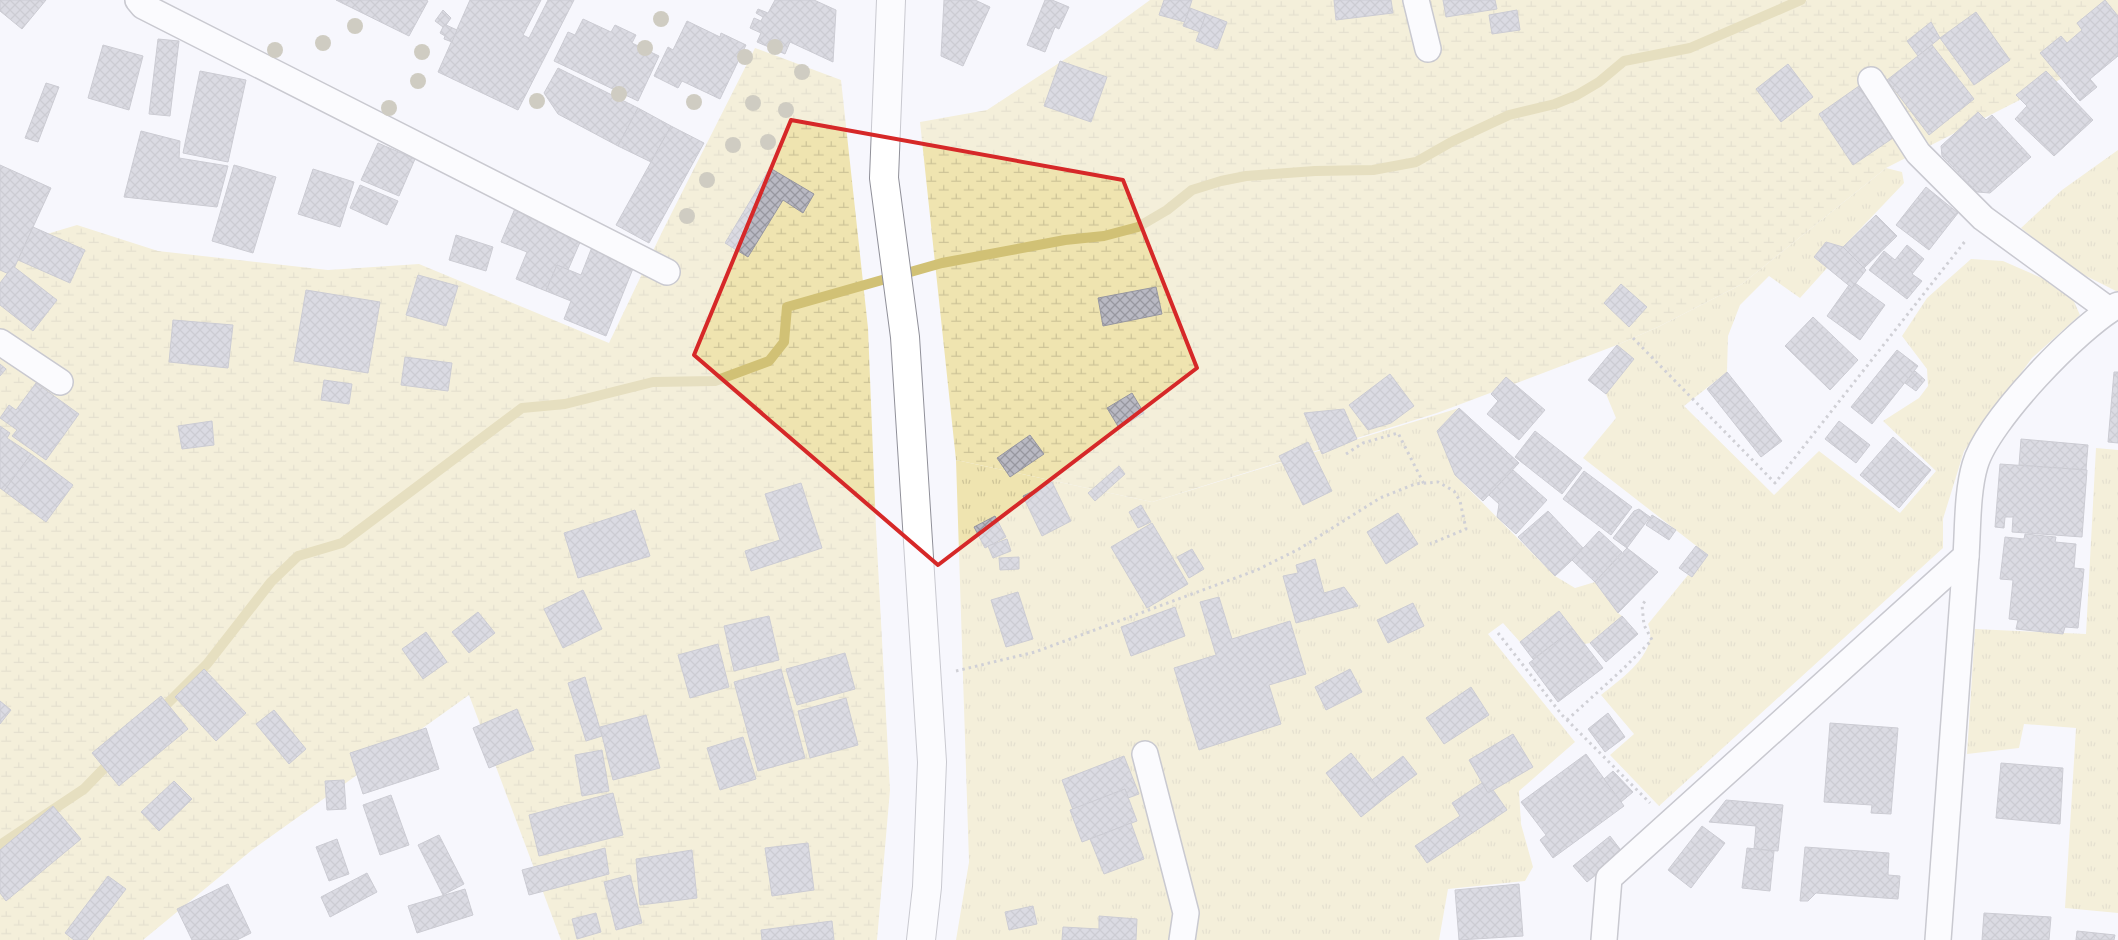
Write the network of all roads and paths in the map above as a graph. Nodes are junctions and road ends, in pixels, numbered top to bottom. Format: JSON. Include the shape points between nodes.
{"nodes":[{"id":1,"x":138,"y":0,"type":"edge"},
{"id":2,"x":890,"y":0,"type":"edge"},
{"id":3,"x":1416,"y":0,"type":"edge"},
{"id":4,"x":1428,"y":49,"type":"dead end"},
{"id":5,"x":1871,"y":80,"type":"dead end"},
{"id":6,"x":1983,"y":218,"type":"junction"},
{"id":7,"x":667,"y":272,"type":"dead end"},
{"id":8,"x":2114,"y":308,"type":"edge"},
{"id":9,"x":1633,"y":338,"type":"dead end"},
{"id":10,"x":0,"y":342,"type":"edge"},
{"id":11,"x":60,"y":382,"type":"dead end"},
{"id":12,"x":1346,"y":454,"type":"dead end"},
{"id":13,"x":1424,"y":484,"type":"junction"},
{"id":14,"x":1430,"y":544,"type":"dead end"},
{"id":15,"x":1966,"y":556,"type":"junction"},
{"id":16,"x":1646,"y":600,"type":"dead end"},
{"id":17,"x":1498,"y":633,"type":"dead end"},
{"id":18,"x":927,"y":679,"type":"junction"},
{"id":19,"x":1567,"y":720,"type":"junction"},
{"id":20,"x":1145,"y":754,"type":"dead end"},
{"id":21,"x":1669,"y":824,"type":"junction"},
{"id":22,"x":921,"y":940,"type":"edge"},
{"id":23,"x":1182,"y":940,"type":"edge"},
{"id":24,"x":1604,"y":940,"type":"edge"},
{"id":25,"x":1938,"y":940,"type":"edge"}],
"edges":[{"from":1,"to":7,"type":"street","via":[[143,6]]},
{"from":2,"to":18,"type":"main road","via":[[884,178],[904,337]]},
{"from":3,"to":4,"type":"street"},
{"from":5,"to":6,"type":"street","via":[[1918,153]]},
{"from":6,"to":8,"type":"street"},
{"from":6,"to":9,"type":"path","via":[[1775,483]]},
{"from":8,"to":15,"type":"street","via":[[2038,374],[1985,441],[1974,465]]},
{"from":10,"to":11,"type":"street"},
{"from":12,"to":13,"type":"path","via":[[1363,443],[1398,433]]},
{"from":13,"to":14,"type":"path","via":[[1438,482],[1454,491],[1460,501],[1466,530]]},
{"from":13,"to":18,"type":"path","via":[[1415,484],[1380,498],[1299,549],[1257,570],[1034,652]]},
{"from":15,"to":21,"type":"street"},
{"from":15,"to":25,"type":"street"},
{"from":16,"to":19,"type":"path","via":[[1642,605],[1644,625],[1652,640]]},
{"from":17,"to":19,"type":"path"},
{"from":18,"to":22,"type":"main road","via":[[932,762],[927,887]]},
{"from":19,"to":21,"type":"path"},
{"from":20,"to":23,"type":"street","via":[[1186,913]]},
{"from":21,"to":24,"type":"street","via":[[1609,878]]}]}
